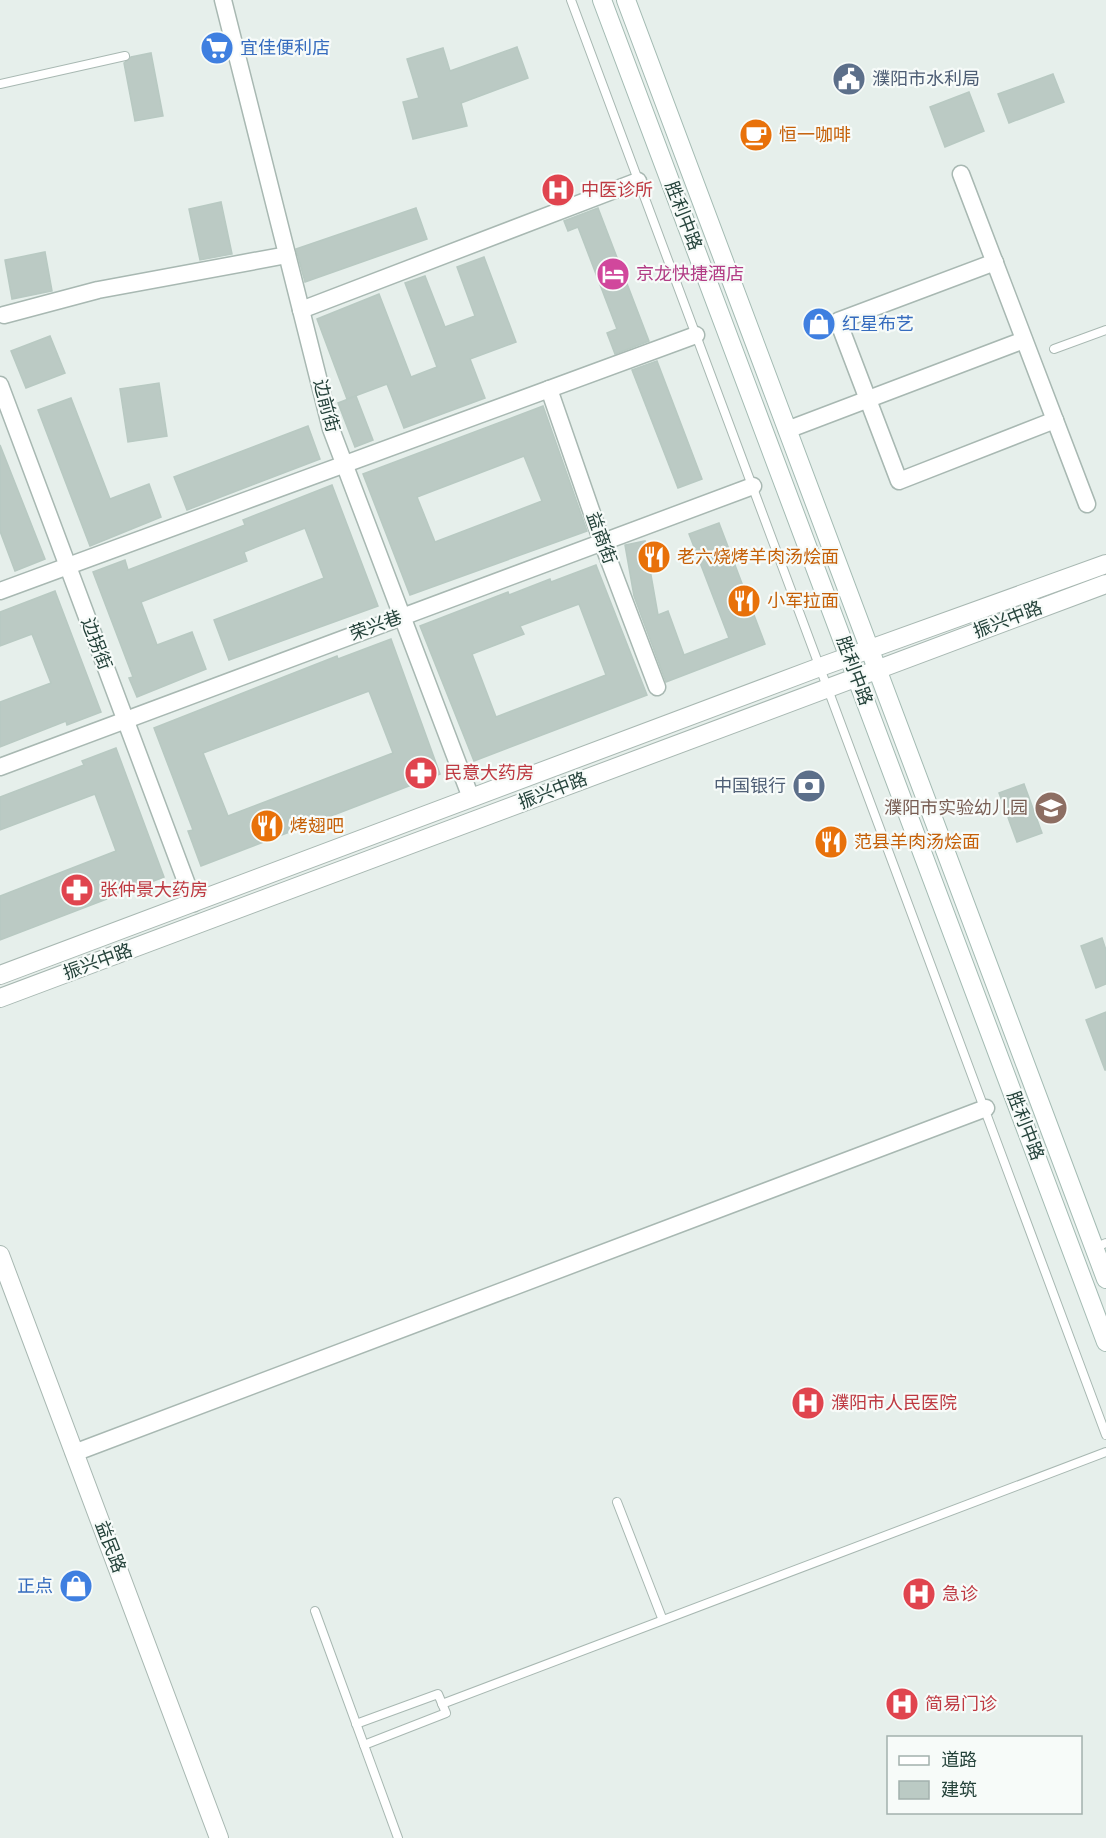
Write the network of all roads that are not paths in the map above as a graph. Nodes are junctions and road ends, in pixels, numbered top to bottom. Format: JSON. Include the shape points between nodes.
{"nodes":[{"id":1,"x":223,"y":0,"type":"edge"},
{"id":2,"x":571,"y":0,"type":"edge"},
{"id":3,"x":602,"y":0,"type":"edge"},
{"id":4,"x":626,"y":0,"type":"edge"},
{"id":5,"x":125,"y":56,"type":"dead end"},
{"id":6,"x":0,"y":84,"type":"edge"},
{"id":7,"x":961,"y":174,"type":"dead end"},
{"id":8,"x":638,"y":181,"type":"junction"},
{"id":9,"x":287,"y":255,"type":"junction"},
{"id":10,"x":995,"y":262,"type":"junction"},
{"id":11,"x":301,"y":310,"type":"junction"},
{"id":12,"x":4,"y":315,"type":"dead end"},
{"id":13,"x":1106,"y":330,"type":"edge"},
{"id":14,"x":696,"y":335,"type":"junction"},
{"id":15,"x":1024,"y":340,"type":"junction"},
{"id":16,"x":1054,"y":349,"type":"dead end"},
{"id":17,"x":0,"y":385,"type":"edge"},
{"id":18,"x":549,"y":389,"type":"junction"},
{"id":19,"x":868,"y":399,"type":"junction"},
{"id":20,"x":3,"y":404,"type":"edge"},
{"id":21,"x":1055,"y":420,"type":"junction"},
{"id":22,"x":787,"y":430,"type":"junction"},
{"id":23,"x":344,"y":464,"type":"junction"},
{"id":24,"x":753,"y":486,"type":"junction"},
{"id":25,"x":1087,"y":504,"type":"dead end"},
{"id":26,"x":602,"y":542,"type":"junction"},
{"id":27,"x":1106,"y":564,"type":"edge"},
{"id":28,"x":66,"y":566,"type":"junction"},
{"id":29,"x":1106,"y":584,"type":"edge"},
{"id":30,"x":0,"y":591,"type":"edge"},
{"id":31,"x":402,"y":617,"type":"junction"},
{"id":32,"x":870,"y":649,"type":"junction"},
{"id":33,"x":849,"y":657,"type":"junction"},
{"id":34,"x":820,"y":667,"type":"junction"},
{"id":35,"x":877,"y":669,"type":"junction"},
{"id":36,"x":856,"y":677,"type":"junction"},
{"id":37,"x":657,"y":687,"type":"dead end"},
{"id":38,"x":828,"y":688,"type":"junction"},
{"id":39,"x":125,"y":720,"type":"junction"},
{"id":40,"x":0,"y":767,"type":"edge"},
{"id":41,"x":471,"y":798,"type":"junction"},
{"id":42,"x":194,"y":903,"type":"junction"},
{"id":43,"x":0,"y":975,"type":"edge"},
{"id":44,"x":0,"y":998,"type":"edge"},
{"id":45,"x":986,"y":1108,"type":"junction"},
{"id":46,"x":1100,"y":1245,"type":"edge"},
{"id":47,"x":2,"y":1265,"type":"edge"},
{"id":48,"x":1106,"y":1279,"type":"edge"},
{"id":49,"x":1106,"y":1342,"type":"edge"},
{"id":50,"x":1106,"y":1436,"type":"edge"},
{"id":51,"x":1106,"y":1452,"type":"edge"},
{"id":52,"x":74,"y":1453,"type":"junction"},
{"id":53,"x":617,"y":1502,"type":"dead end"},
{"id":54,"x":315,"y":1611,"type":"dead end"},
{"id":55,"x":662,"y":1618,"type":"junction"},
{"id":56,"x":442,"y":1704,"type":"junction"},
{"id":57,"x":356,"y":1724,"type":"junction"},
{"id":58,"x":364,"y":1745,"type":"junction"},
{"id":59,"x":219,"y":1838,"type":"edge"},
{"id":60,"x":399,"y":1838,"type":"edge"}],
"edges":[{"from":1,"to":9,"type":"street","name":"边前街"},
{"from":2,"to":8,"type":"lane"},
{"from":3,"to":33,"type":"street","name":"胜利中路"},
{"from":4,"to":22,"type":"street","name":"胜利中路"},
{"from":5,"to":6,"type":"lane"},
{"from":7,"to":10,"type":"street"},
{"from":8,"to":11,"type":"street"},
{"from":8,"to":14,"type":"lane"},
{"from":9,"to":11,"type":"street","name":"边前街"},
{"from":9,"to":12,"type":"street","via":[[98,290]]},
{"from":10,"to":15,"type":"street"},
{"from":10,"to":19,"type":"street","via":[[838,321]]},
{"from":11,"to":23,"type":"street","name":"边前街","via":[[331,429]]},
{"from":13,"to":16,"type":"lane"},
{"from":14,"to":18,"type":"street"},
{"from":14,"to":24,"type":"lane"},
{"from":15,"to":19,"type":"street"},
{"from":15,"to":21,"type":"street"},
{"from":17,"to":20,"type":"street","name":"边拐街"},
{"from":18,"to":23,"type":"street"},
{"from":18,"to":26,"type":"street","name":"益商街"},
{"from":19,"to":21,"type":"street","via":[[899,481]]},
{"from":19,"to":22,"type":"street"},
{"from":20,"to":28,"type":"street","name":"边拐街"},
{"from":21,"to":25,"type":"street"},
{"from":22,"to":32,"type":"street","name":"胜利中路"},
{"from":23,"to":28,"type":"street"},
{"from":23,"to":31,"type":"street","name":"边前街"},
{"from":24,"to":26,"type":"street","name":"荣兴巷"},
{"from":24,"to":34,"type":"lane"},
{"from":26,"to":31,"type":"street","name":"荣兴巷"},
{"from":26,"to":37,"type":"street","name":"益商街"},
{"from":27,"to":32,"type":"street","name":"振兴中路"},
{"from":28,"to":30,"type":"street"},
{"from":28,"to":39,"type":"street","name":"边拐街"},
{"from":29,"to":35,"type":"street","name":"振兴中路"},
{"from":31,"to":39,"type":"street","name":"荣兴巷"},
{"from":31,"to":41,"type":"street","name":"边前街"},
{"from":32,"to":33,"type":"street","name":"振兴中路"},
{"from":32,"to":35,"type":"street","name":"胜利中路"},
{"from":33,"to":34,"type":"street","name":"振兴中路"},
{"from":33,"to":36,"type":"street","name":"胜利中路"},
{"from":34,"to":38,"type":"lane"},
{"from":34,"to":41,"type":"street","name":"振兴中路"},
{"from":35,"to":36,"type":"street","name":"振兴中路"},
{"from":35,"to":46,"type":"street","name":"胜利中路"},
{"from":36,"to":38,"type":"street","name":"振兴中路"},
{"from":36,"to":49,"type":"street","name":"胜利中路"},
{"from":38,"to":44,"type":"street","name":"振兴中路"},
{"from":38,"to":45,"type":"lane"},
{"from":39,"to":40,"type":"street","name":"荣兴巷"},
{"from":39,"to":42,"type":"street","name":"边拐街"},
{"from":41,"to":42,"type":"street","name":"振兴中路"},
{"from":42,"to":43,"type":"street","name":"振兴中路"},
{"from":45,"to":50,"type":"lane"},
{"from":45,"to":52,"type":"street"},
{"from":46,"to":48,"type":"street","name":"胜利中路"},
{"from":47,"to":52,"type":"street","name":"益民路"},
{"from":51,"to":55,"type":"lane"},
{"from":52,"to":59,"type":"street","name":"益民路"},
{"from":53,"to":55,"type":"lane"},
{"from":54,"to":57,"type":"lane"},
{"from":55,"to":56,"type":"lane"},
{"from":56,"to":57,"type":"lane","via":[[438,1694]]},
{"from":56,"to":58,"type":"lane","via":[[446,1713]]},
{"from":57,"to":58,"type":"lane"},
{"from":58,"to":60,"type":"lane"}]}
